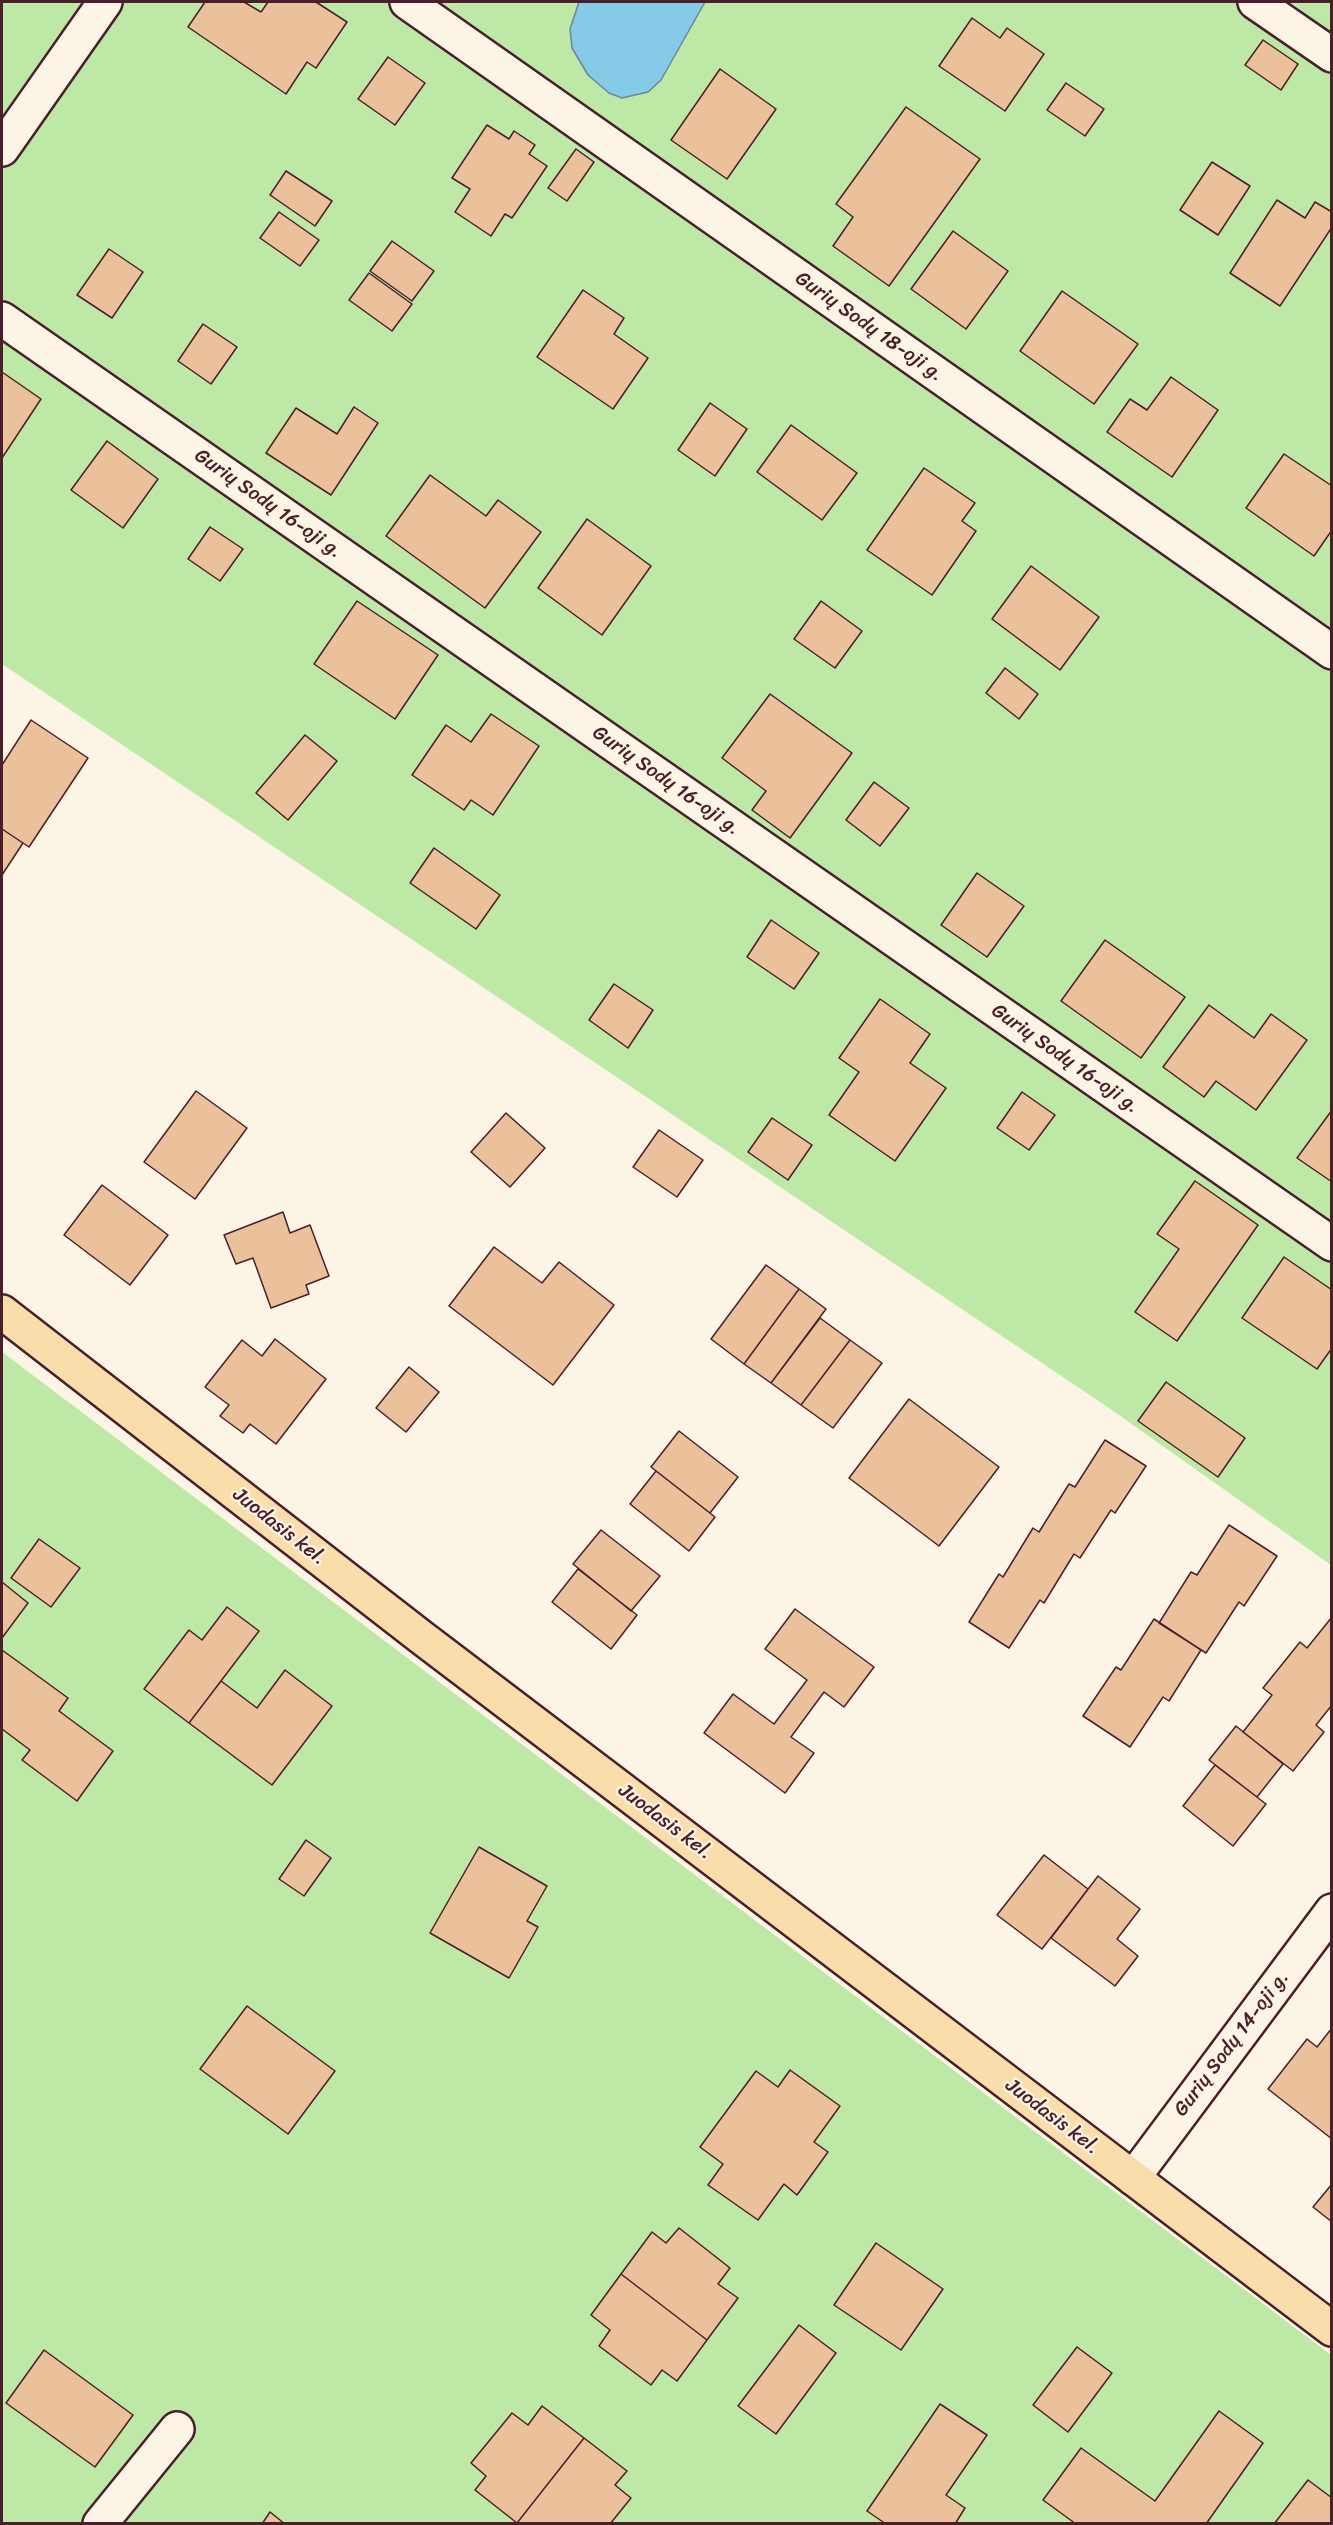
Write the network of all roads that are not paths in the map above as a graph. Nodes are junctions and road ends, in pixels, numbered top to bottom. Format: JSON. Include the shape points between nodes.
{"nodes":[{"id":1,"x":105,"y":2,"type":"edge"},
{"id":2,"x":406,"y":2,"type":"edge"},
{"id":3,"x":1255,"y":2,"type":"edge"},
{"id":4,"x":1332,"y":54,"type":"edge"},
{"id":5,"x":2,"y":149,"type":"edge"},
{"id":6,"x":2,"y":319,"type":"edge"},
{"id":7,"x":1332,"y":652,"type":"edge"},
{"id":8,"x":1332,"y":1244,"type":"edge"},
{"id":9,"x":2,"y":1312,"type":"edge"},
{"id":10,"x":1332,"y":1911,"type":"edge"},
{"id":11,"x":1133,"y":2178,"type":"junction"},
{"id":12,"x":1332,"y":2330,"type":"edge"},
{"id":13,"x":177,"y":2429,"type":"dead end"},
{"id":14,"x":100,"y":2523,"type":"edge"}],
"edges":[{"from":1,"to":5,"type":"street"},
{"from":2,"to":7,"type":"street","name":"Gurių Sodų 18-oji g."},
{"from":3,"to":4,"type":"street"},
{"from":6,"to":8,"type":"street","name":"Gurių Sodų 16-oji g."},
{"from":9,"to":11,"type":"main road","name":"Juodasis kel."},
{"from":10,"to":11,"type":"street","name":"Gurių Sodų 14-oji g."},
{"from":11,"to":12,"type":"main road","name":"Juodasis kel."},
{"from":13,"to":14,"type":"street"}]}
